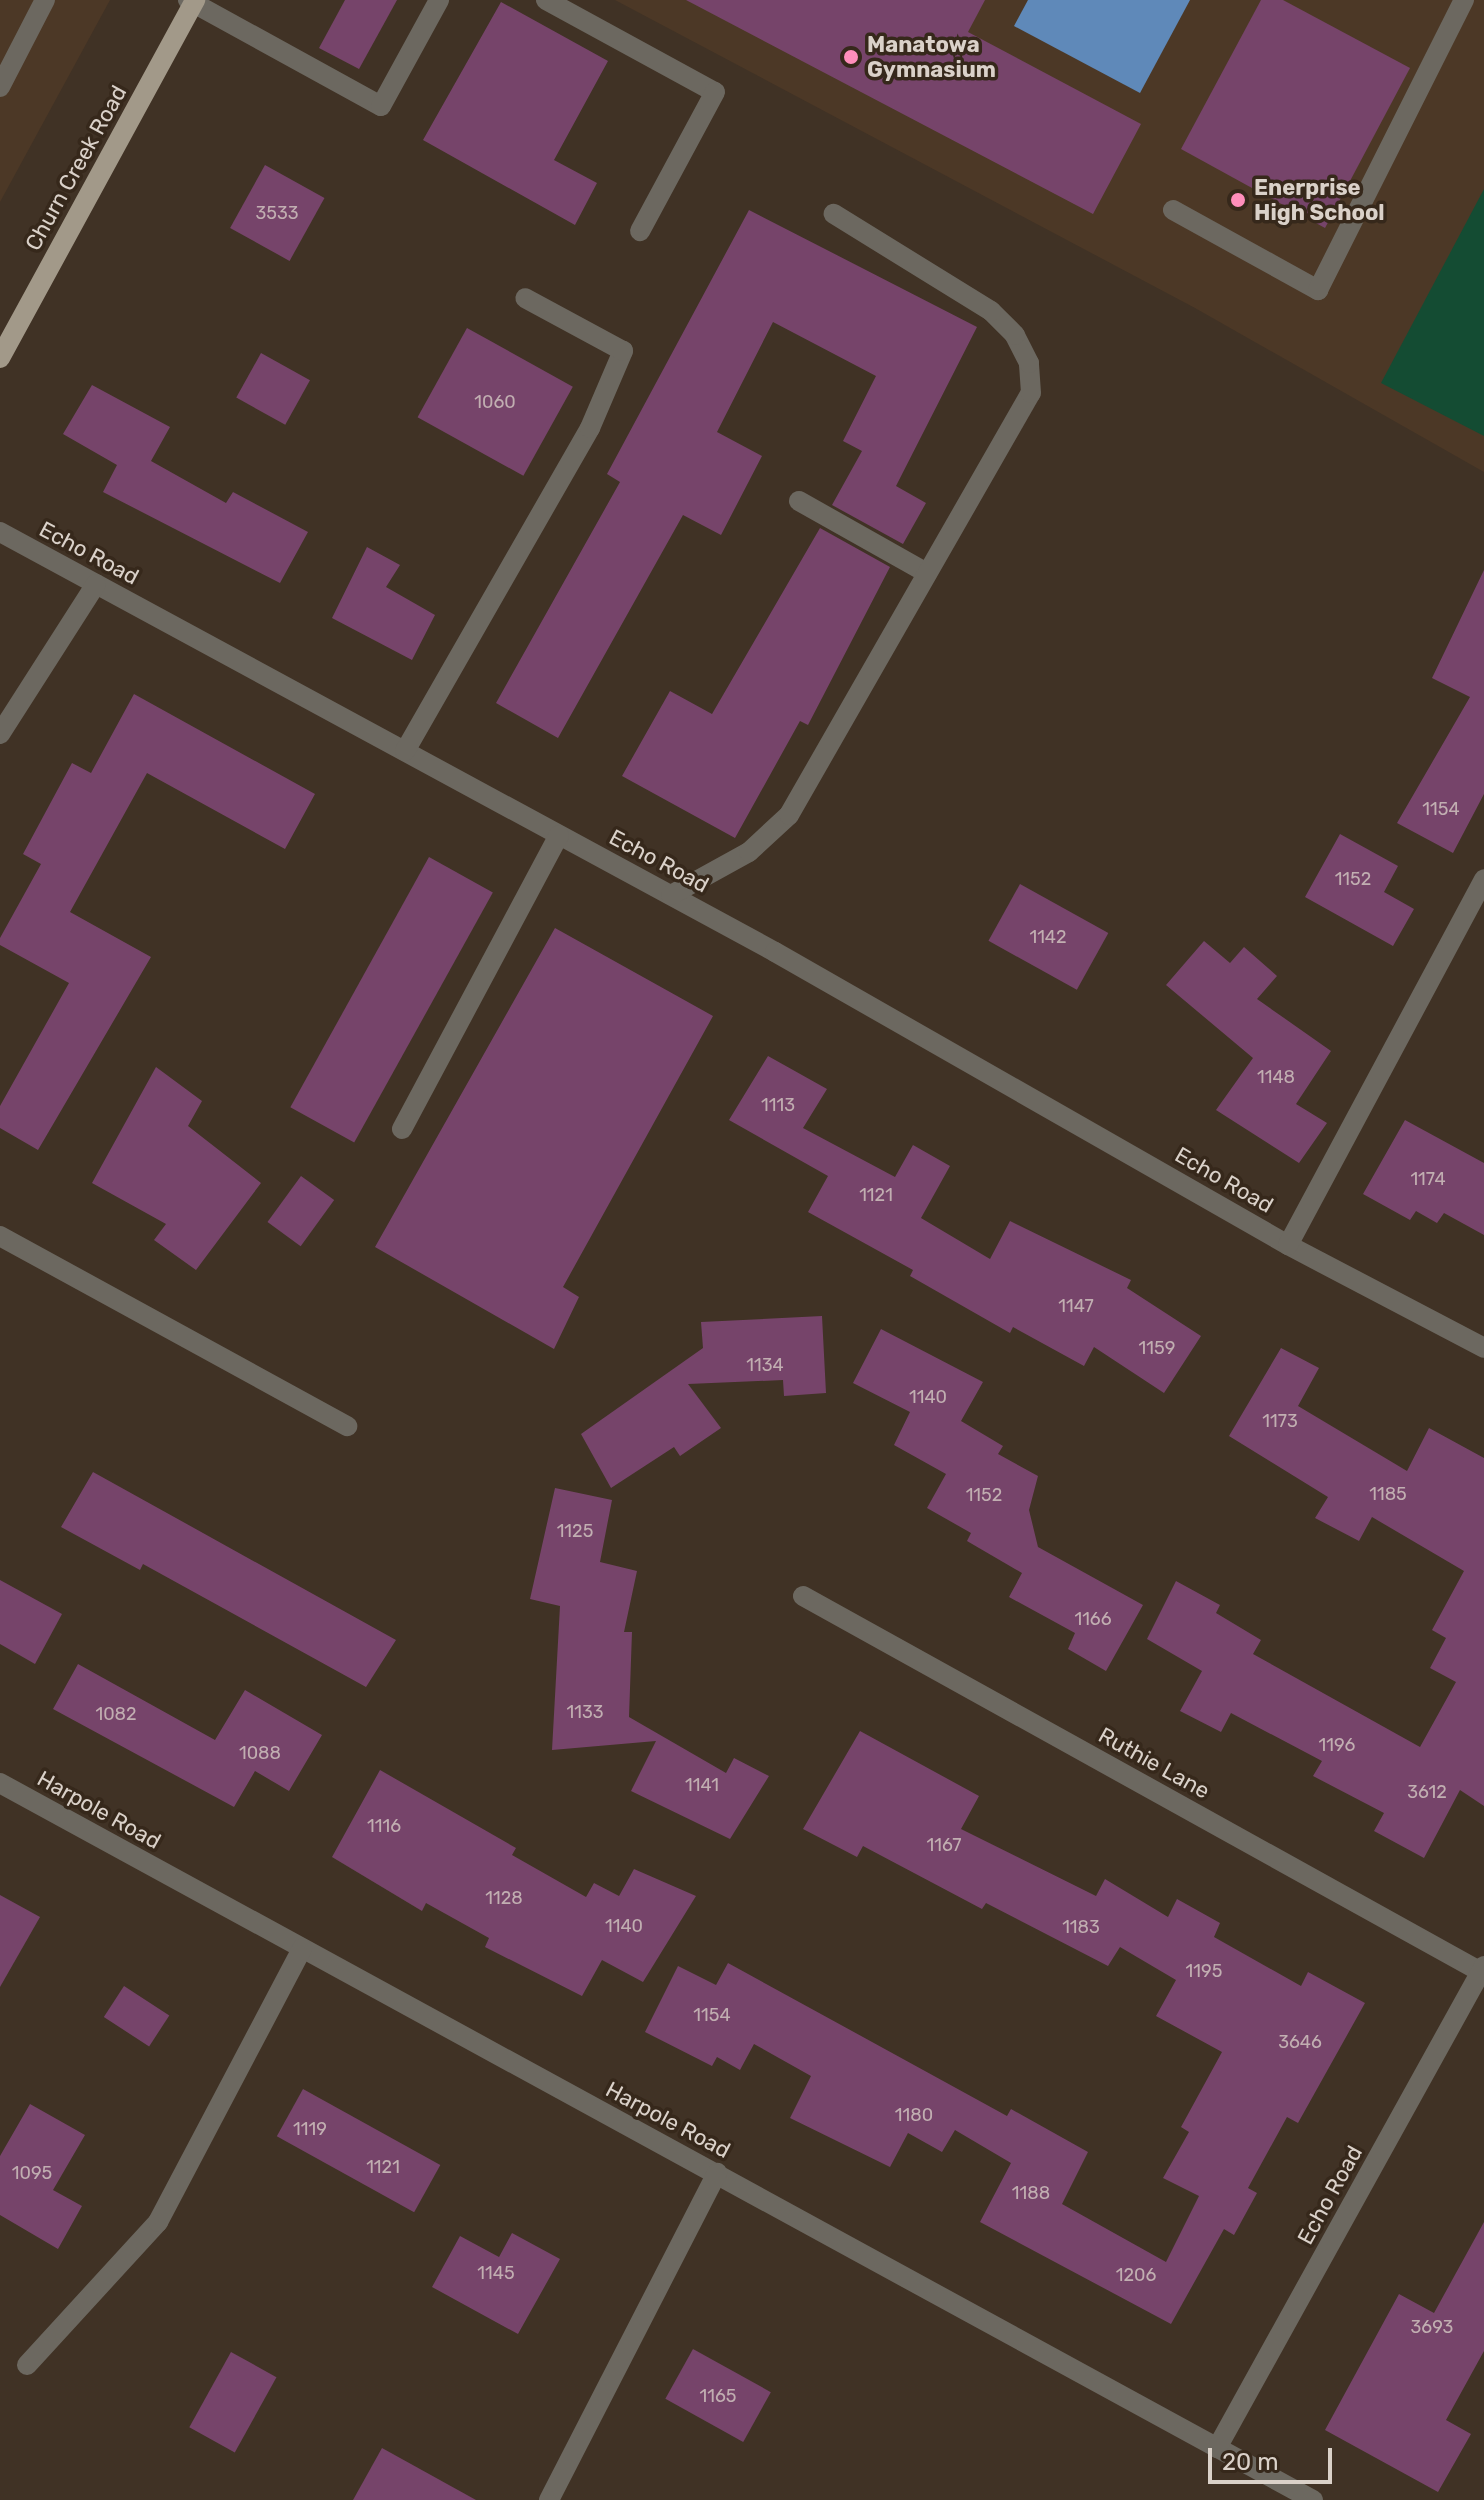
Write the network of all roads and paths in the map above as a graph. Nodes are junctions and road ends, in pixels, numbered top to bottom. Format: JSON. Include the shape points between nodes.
{"nodes":[{"id":1,"x":45,"y":0,"type":"edge"},
{"id":2,"x":439,"y":0,"type":"edge"},
{"id":3,"x":546,"y":0,"type":"edge"},
{"id":4,"x":1464,"y":0,"type":"edge"},
{"id":5,"x":192,"y":1,"type":"edge"},
{"id":6,"x":0,"y":87,"type":"edge"},
{"id":7,"x":1173,"y":210,"type":"dead end"},
{"id":8,"x":834,"y":214,"type":"dead end"},
{"id":9,"x":640,"y":231,"type":"dead end"},
{"id":10,"x":525,"y":298,"type":"dead end"},
{"id":11,"x":0,"y":358,"type":"edge"},
{"id":12,"x":799,"y":501,"type":"dead end"},
{"id":13,"x":0,"y":532,"type":"edge"},
{"id":14,"x":927,"y":573,"type":"junction"},
{"id":15,"x":96,"y":584,"type":"junction"},
{"id":16,"x":0,"y":734,"type":"edge"},
{"id":17,"x":405,"y":751,"type":"junction"},
{"id":18,"x":559,"y":835,"type":"junction"},
{"id":19,"x":1484,"y":879,"type":"edge"},
{"id":20,"x":671,"y":895,"type":"junction"},
{"id":21,"x":402,"y":1129,"type":"dead end"},
{"id":22,"x":0,"y":1236,"type":"edge"},
{"id":23,"x":1288,"y":1245,"type":"junction"},
{"id":24,"x":1484,"y":1348,"type":"edge"},
{"id":25,"x":347,"y":1426,"type":"dead end"},
{"id":26,"x":803,"y":1596,"type":"dead end"},
{"id":27,"x":0,"y":1783,"type":"edge"},
{"id":28,"x":302,"y":1949,"type":"junction"},
{"id":29,"x":1482,"y":1969,"type":"edge"},
{"id":30,"x":717,"y":2173,"type":"junction"},
{"id":31,"x":27,"y":2365,"type":"dead end"},
{"id":32,"x":1217,"y":2448,"type":"junction"},
{"id":33,"x":549,"y":2500,"type":"edge"},
{"id":34,"x":1313,"y":2500,"type":"edge"}],
"edges":[{"from":1,"to":6,"type":"street"},
{"from":2,"to":5,"type":"street","via":[[381,106]]},
{"from":3,"to":9,"type":"street","via":[[715,92]]},
{"from":4,"to":7,"type":"street","via":[[1318,290]]},
{"from":5,"to":11,"type":"main road","name":"Churn Creek Road"},
{"from":8,"to":14,"type":"street","via":[[991,311],[1015,335],[1029,363],[1031,393]]},
{"from":10,"to":17,"type":"street","via":[[623,351],[590,428]]},
{"from":12,"to":14,"type":"street"},
{"from":13,"to":15,"type":"street","name":"Echo Road"},
{"from":14,"to":20,"type":"street","via":[[789,815],[749,852]]},
{"from":15,"to":16,"type":"street"},
{"from":15,"to":17,"type":"street","name":"Echo Road"},
{"from":17,"to":18,"type":"street","name":"Echo Road"},
{"from":18,"to":20,"type":"street","name":"Echo Road"},
{"from":18,"to":21,"type":"street"},
{"from":19,"to":23,"type":"street","name":"Echo Road"},
{"from":20,"to":23,"type":"street","name":"Echo Road"},
{"from":22,"to":25,"type":"street"},
{"from":23,"to":24,"type":"street","name":"Echo Road"},
{"from":26,"to":29,"type":"street","name":"Ruthie Lane"},
{"from":27,"to":28,"type":"street","name":"Harpole Road"},
{"from":28,"to":30,"type":"street","name":"Harpole Road"},
{"from":28,"to":31,"type":"street","via":[[158,2222]]},
{"from":29,"to":32,"type":"street","name":"Echo Road"},
{"from":30,"to":32,"type":"street","name":"Harpole Road"},
{"from":30,"to":33,"type":"street"},
{"from":32,"to":34,"type":"street","name":"Harpole Road"}]}
